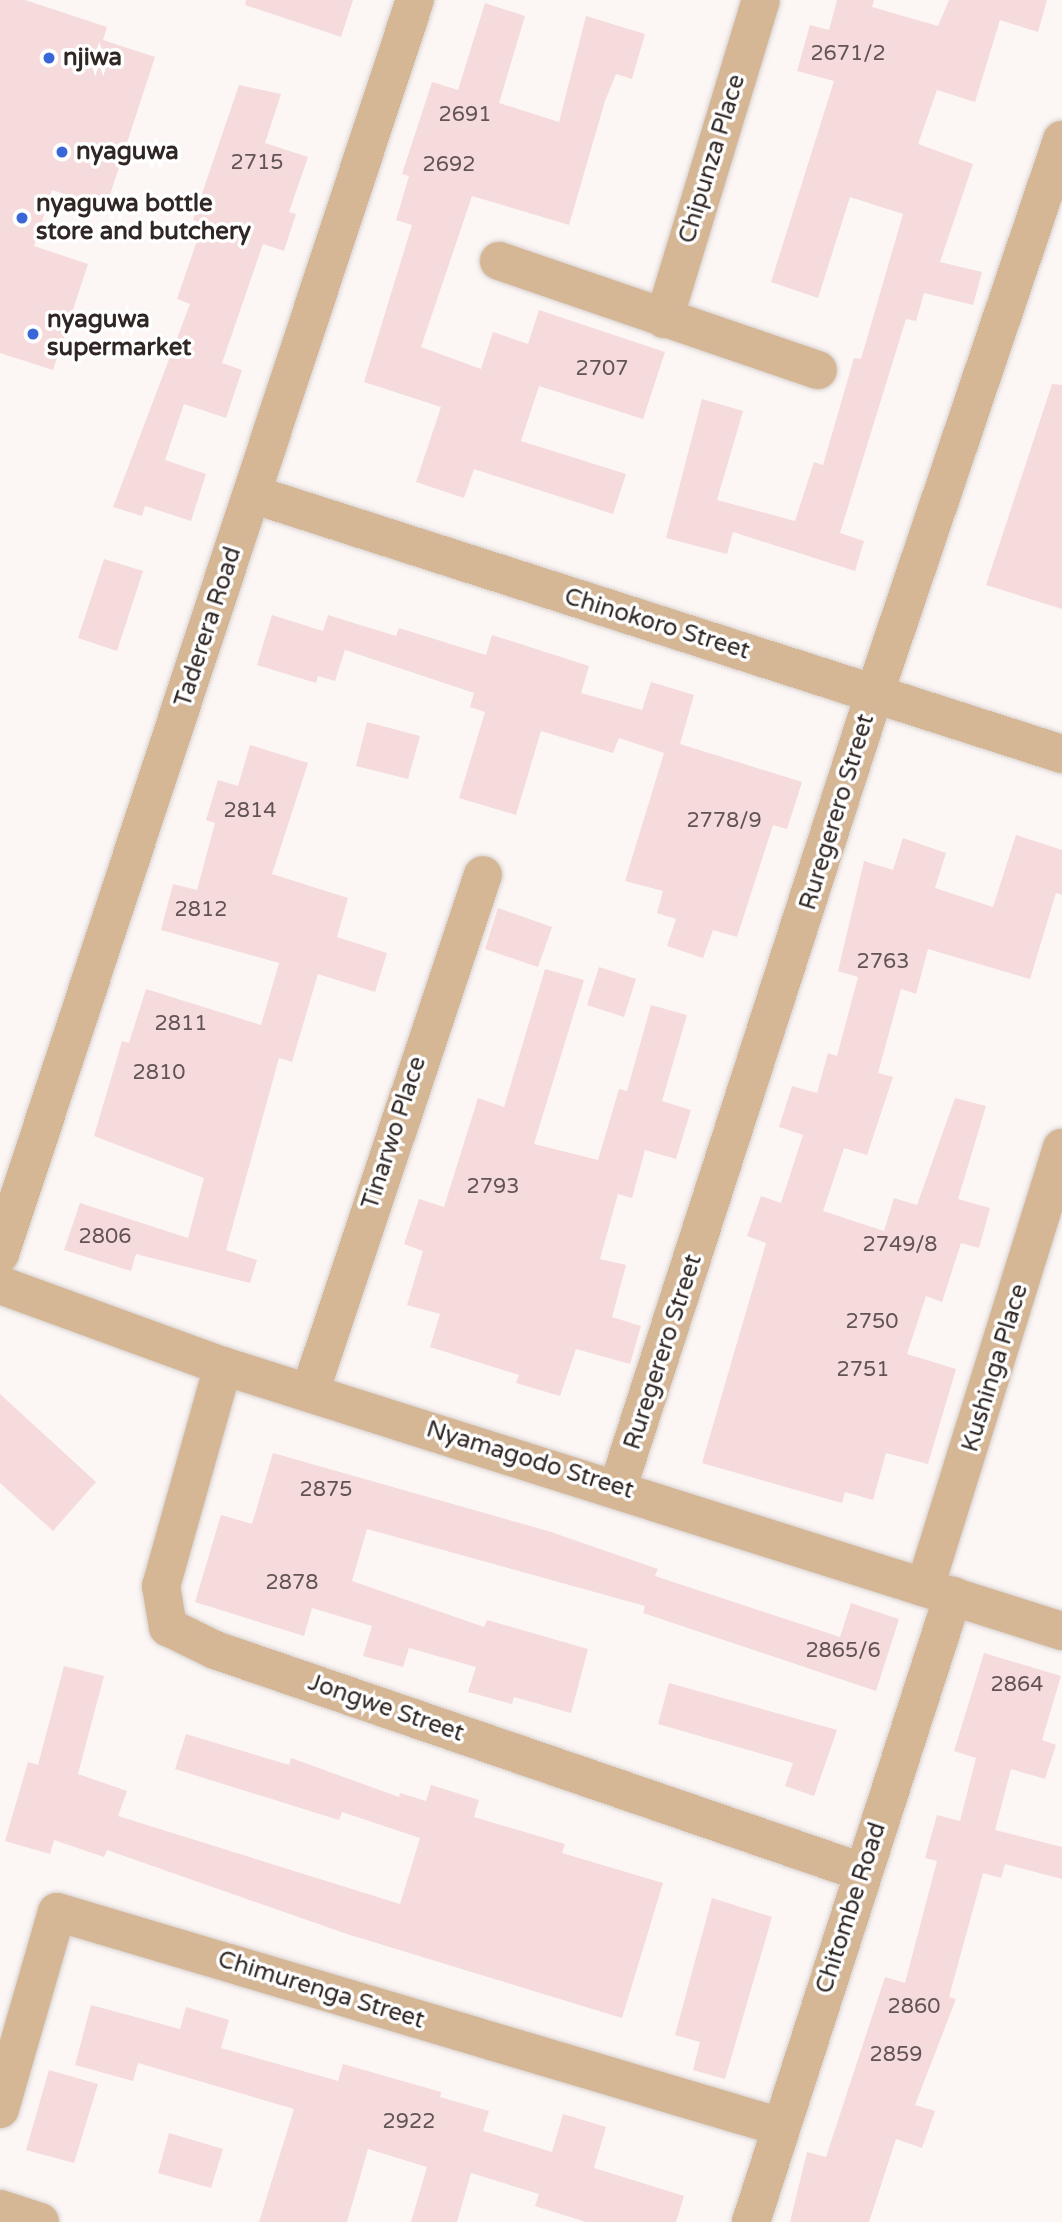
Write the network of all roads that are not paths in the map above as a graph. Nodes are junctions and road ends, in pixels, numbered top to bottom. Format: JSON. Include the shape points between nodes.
{"nodes":[{"id":1,"x":415,"y":0,"type":"edge"},
{"id":2,"x":761,"y":0,"type":"edge"},
{"id":3,"x":1062,"y":140,"type":"edge"},
{"id":4,"x":499,"y":261,"type":"dead end"},
{"id":5,"x":664,"y":319,"type":"junction"},
{"id":6,"x":818,"y":370,"type":"dead end"},
{"id":7,"x":251,"y":494,"type":"junction"},
{"id":8,"x":875,"y":692,"type":"junction"},
{"id":9,"x":1062,"y":754,"type":"edge"},
{"id":10,"x":483,"y":875,"type":"dead end"},
{"id":11,"x":1062,"y":1147,"type":"edge"},
{"id":12,"x":0,"y":1254,"type":"edge"},
{"id":13,"x":0,"y":1285,"type":"edge"},
{"id":14,"x":223,"y":1366,"type":"junction"},
{"id":15,"x":310,"y":1392,"type":"junction"},
{"id":16,"x":618,"y":1487,"type":"junction"},
{"id":17,"x":939,"y":1591,"type":"junction"},
{"id":18,"x":1062,"y":1631,"type":"edge"},
{"id":19,"x":862,"y":1872,"type":"junction"},
{"id":20,"x":0,"y":2109,"type":"edge"},
{"id":21,"x":781,"y":2127,"type":"junction"},
{"id":22,"x":0,"y":2209,"type":"edge"},
{"id":23,"x":40,"y":2222,"type":"edge"},
{"id":24,"x":751,"y":2222,"type":"edge"}],
"edges":[{"from":1,"to":7,"type":"street","name":"Taderera Road"},
{"from":2,"to":5,"type":"street","name":"Chipunza Place"},
{"from":3,"to":8,"type":"street","name":"Ruregerero Street"},
{"from":4,"to":5,"type":"street"},
{"from":5,"to":6,"type":"street"},
{"from":7,"to":8,"type":"street","name":"Chinokoro Street"},
{"from":7,"to":12,"type":"street","name":"Taderera Road"},
{"from":8,"to":9,"type":"street","name":"Chinokoro Street"},
{"from":8,"to":16,"type":"street","name":"Ruregerero Street"},
{"from":10,"to":15,"type":"street","name":"Tinarwo Place"},
{"from":11,"to":17,"type":"street","name":"Kushinga Place"},
{"from":13,"to":14,"type":"street","name":"Nyamagodo Street"},
{"from":14,"to":15,"type":"street","name":"Nyamagodo Street"},
{"from":14,"to":19,"type":"street","name":"Jongwe Street","via":[[161,1586],[169,1627],[215,1650]]},
{"from":15,"to":16,"type":"street","name":"Nyamagodo Street"},
{"from":16,"to":17,"type":"street","name":"Nyamagodo Street"},
{"from":17,"to":18,"type":"street","name":"Nyamagodo Street"},
{"from":17,"to":19,"type":"street","name":"Chitombe Road"},
{"from":19,"to":21,"type":"street","name":"Chitombe Road"},
{"from":20,"to":21,"type":"street","name":"Chimurenga Street","via":[[57,1912]]},
{"from":21,"to":24,"type":"street","name":"Chitombe Road"},
{"from":22,"to":23,"type":"street"}]}
